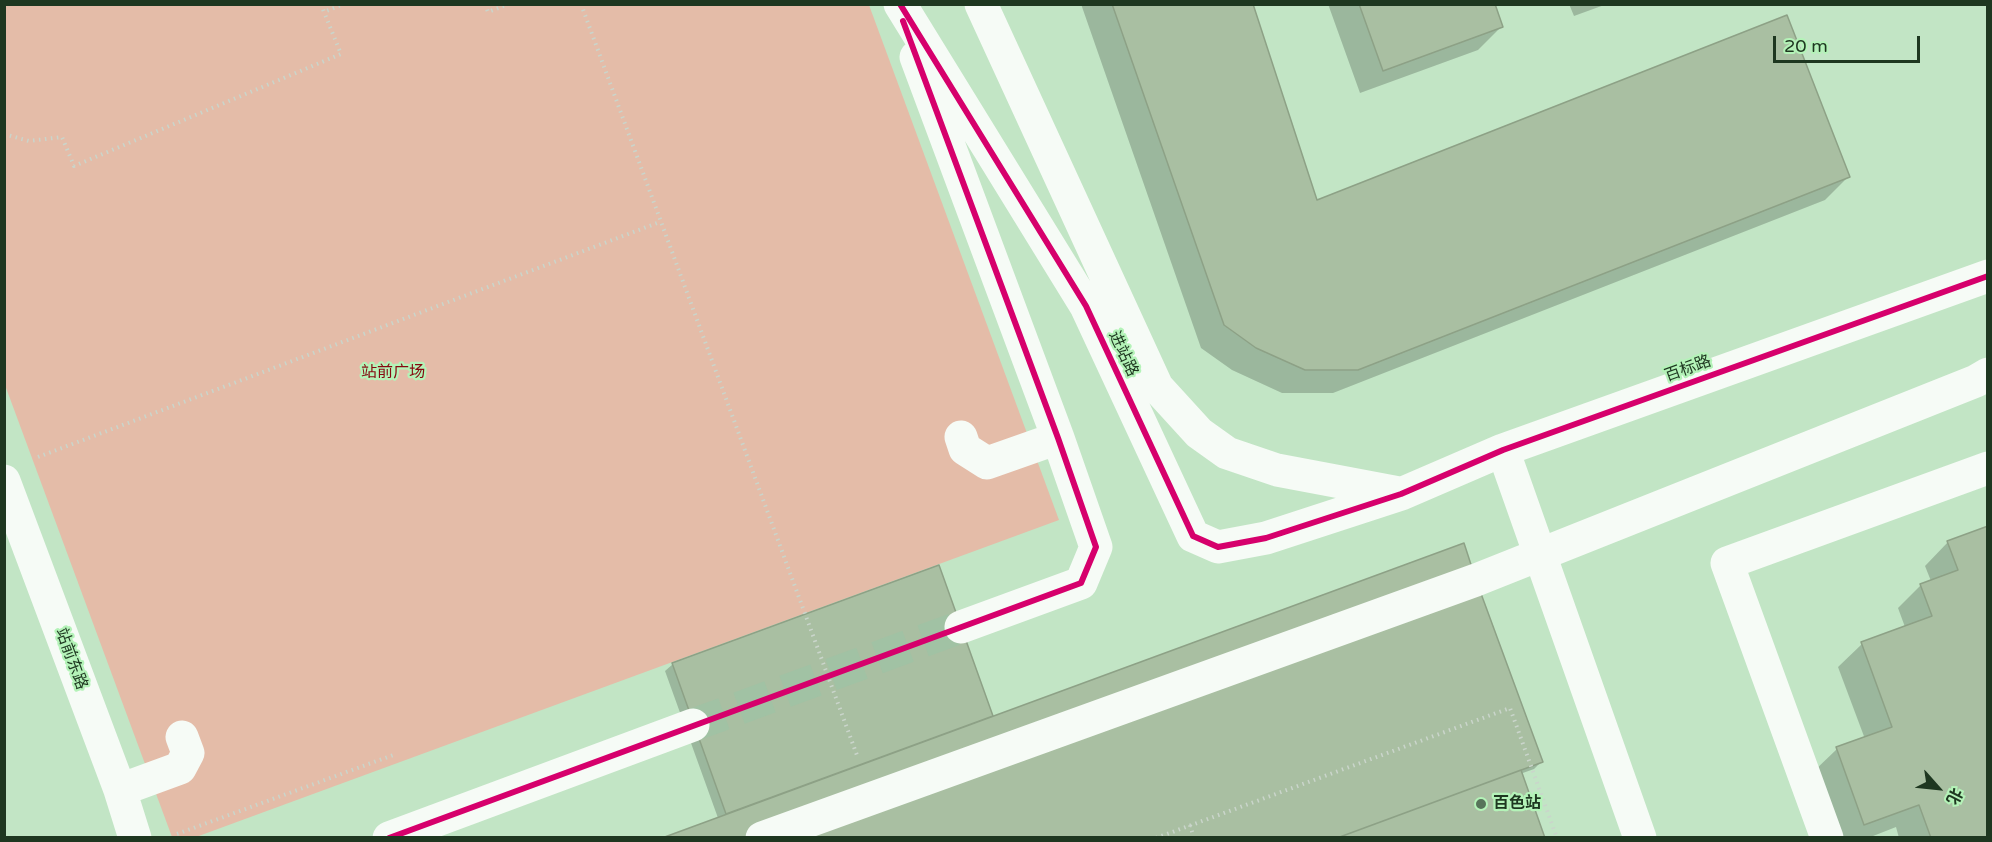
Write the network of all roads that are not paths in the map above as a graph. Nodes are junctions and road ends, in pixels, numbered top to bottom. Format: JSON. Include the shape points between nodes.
{"nodes":[{"id":1,"x":898,"y":4,"type":"edge"},
{"id":2,"x":981,"y":4,"type":"edge"},
{"id":3,"x":1988,"y":276,"type":"edge"},
{"id":4,"x":1988,"y":374,"type":"edge"},
{"id":5,"x":961,"y":437,"type":"dead end"},
{"id":6,"x":1058,"y":438,"type":"junction"},
{"id":7,"x":1503,"y":450,"type":"junction"},
{"id":8,"x":1988,"y":468,"type":"edge"},
{"id":9,"x":4,"y":481,"type":"edge"},
{"id":10,"x":1401,"y":494,"type":"junction"},
{"id":11,"x":961,"y":627,"type":"tunnel mouth"},
{"id":12,"x":693,"y":725,"type":"tunnel mouth"},
{"id":13,"x":182,"y":737,"type":"dead end"},
{"id":14,"x":120,"y":790,"type":"junction"},
{"id":15,"x":135,"y":837,"type":"edge"},
{"id":16,"x":389,"y":837,"type":"edge"},
{"id":17,"x":762,"y":837,"type":"edge"},
{"id":18,"x":1640,"y":837,"type":"edge"},
{"id":19,"x":1827,"y":837,"type":"edge"}],
"edges":[{"from":1,"to":6,"type":"street"},
{"from":1,"to":10,"type":"street","name":"进站路","via":[[1086,306],[1193,536],[1218,547],[1266,538]]},
{"from":2,"to":10,"type":"street","name":"进站路","via":[[1157,387],[1199,433],[1227,453],[1277,470]]},
{"from":3,"to":7,"type":"street","name":"百标路"},
{"from":4,"to":17,"type":"street","via":[[1476,580]]},
{"from":5,"to":6,"type":"street","via":[[965,449],[987,463]]},
{"from":6,"to":11,"type":"street","via":[[1096,547],[1081,583]]},
{"from":7,"to":10,"type":"street","name":"百标路"},
{"from":7,"to":18,"type":"street"},
{"from":8,"to":19,"type":"street","via":[[1727,564]]},
{"from":9,"to":14,"type":"street","name":"站前东路"},
{"from":12,"to":16,"type":"street"},
{"from":13,"to":14,"type":"street","via":[[188,753],[180,768]]},
{"from":14,"to":15,"type":"street","name":"站前东路"}]}
